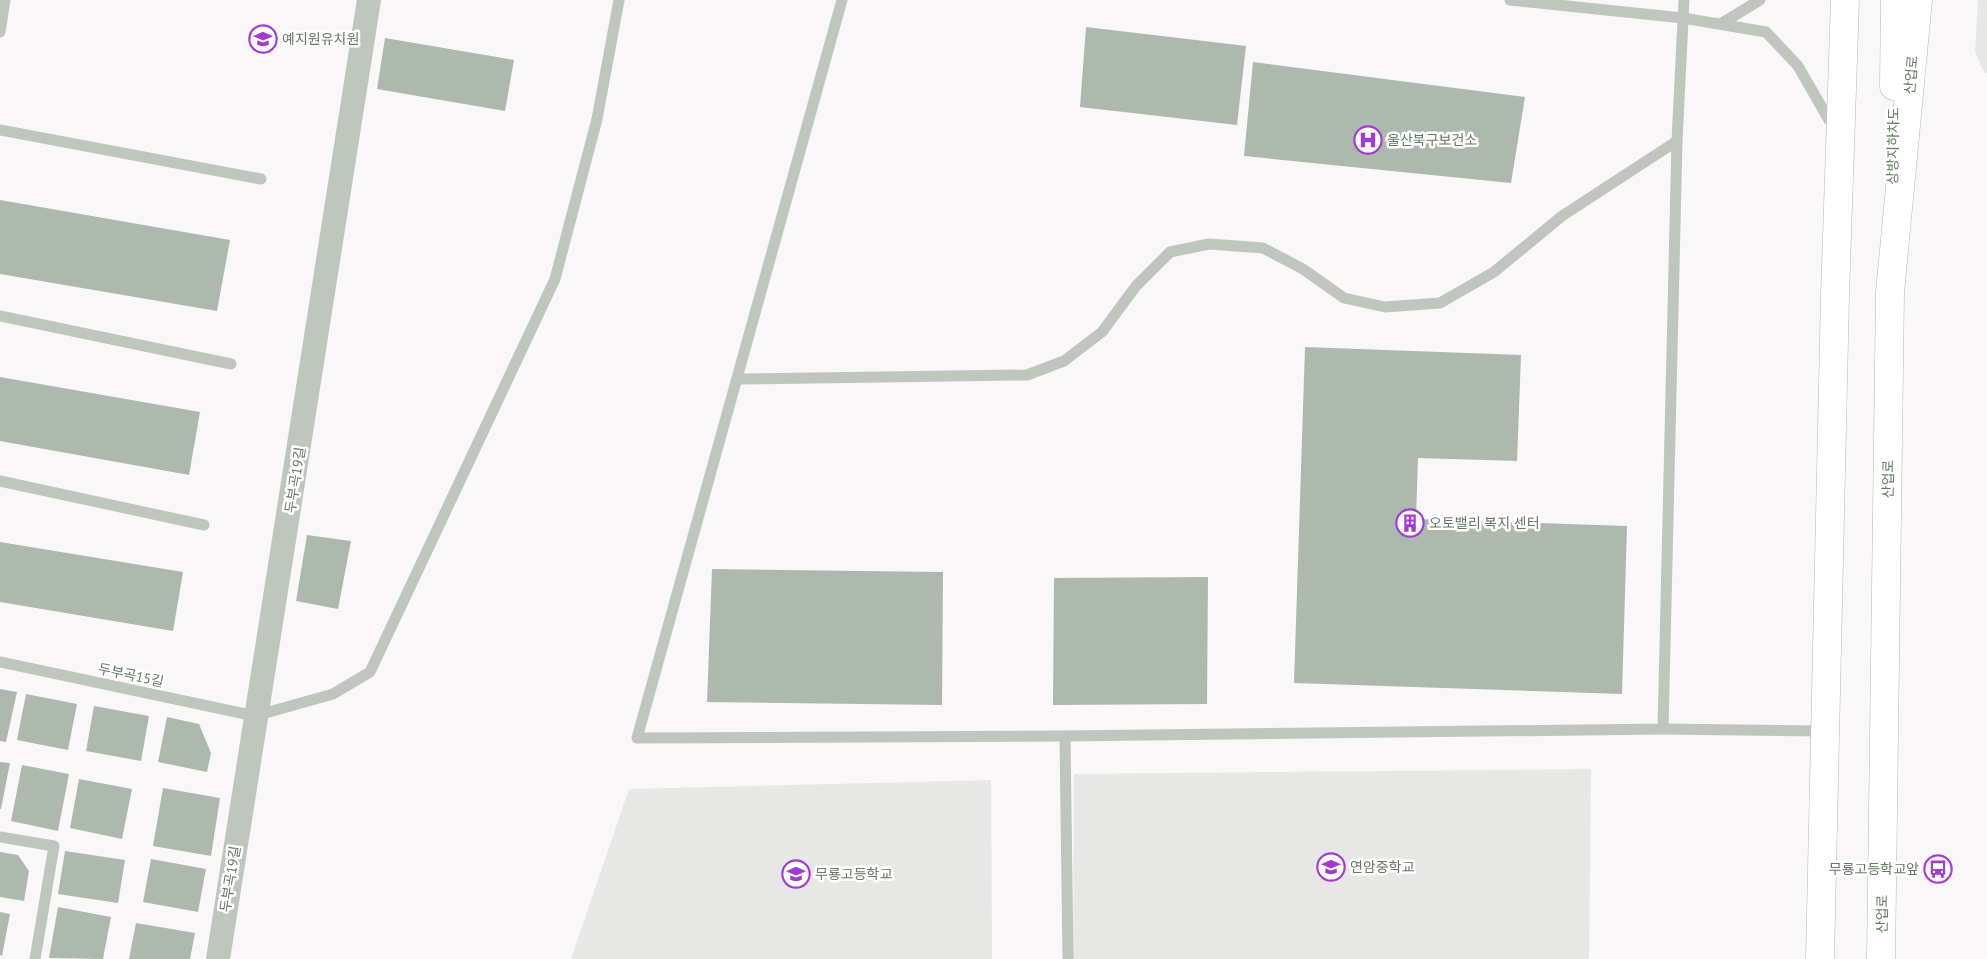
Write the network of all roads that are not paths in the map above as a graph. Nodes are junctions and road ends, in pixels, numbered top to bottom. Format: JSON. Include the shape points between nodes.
{"nodes":[{"id":1,"x":5,"y":0,"type":"edge"},
{"id":2,"x":369,"y":0,"type":"edge"},
{"id":3,"x":619,"y":0,"type":"edge"},
{"id":4,"x":842,"y":0,"type":"edge"},
{"id":5,"x":1510,"y":0,"type":"edge"},
{"id":6,"x":1684,"y":0,"type":"edge"},
{"id":7,"x":1760,"y":0,"type":"edge"},
{"id":8,"x":1826,"y":0,"type":"edge"},
{"id":9,"x":1845,"y":0,"type":"edge"},
{"id":10,"x":1895,"y":0,"type":"edge"},
{"id":11,"x":1918,"y":0,"type":"edge"},
{"id":12,"x":1683,"y":18,"type":"junction"},
{"id":13,"x":1722,"y":23,"type":"junction"},
{"id":14,"x":0,"y":32,"type":"edge"},
{"id":15,"x":1829,"y":120,"type":"junction"},
{"id":16,"x":0,"y":130,"type":"edge"},
{"id":17,"x":1677,"y":141,"type":"junction"},
{"id":18,"x":261,"y":179,"type":"dead end"},
{"id":19,"x":1890,"y":292,"type":"junction"},
{"id":20,"x":1835,"y":295,"type":"junction"},
{"id":21,"x":0,"y":316,"type":"edge"},
{"id":22,"x":231,"y":364,"type":"dead end"},
{"id":23,"x":737,"y":379,"type":"junction"},
{"id":24,"x":0,"y":481,"type":"edge"},
{"id":25,"x":204,"y":525,"type":"dead end"},
{"id":26,"x":0,"y":662,"type":"edge"},
{"id":27,"x":255,"y":716,"type":"junction"},
{"id":28,"x":1662,"y":729,"type":"junction"},
{"id":29,"x":1825,"y":732,"type":"junction"},
{"id":30,"x":1064,"y":736,"type":"junction"},
{"id":31,"x":0,"y":837,"type":"edge"},
{"id":32,"x":36,"y":959,"type":"edge"},
{"id":33,"x":218,"y":959,"type":"edge"},
{"id":34,"x":1068,"y":959,"type":"edge"},
{"id":35,"x":1820,"y":959,"type":"edge"},
{"id":36,"x":1881,"y":959,"type":"edge"}],
"edges":[{"from":1,"to":14,"type":"lane"},
{"from":2,"to":27,"type":"street","name":"두부곡19길"},
{"from":3,"to":27,"type":"lane","via":[[597,119],[555,279],[370,672],[334,694]]},
{"from":4,"to":23,"type":"lane"},
{"from":5,"to":12,"type":"lane"},
{"from":6,"to":12,"type":"lane"},
{"from":7,"to":13,"type":"lane"},
{"from":8,"to":15,"type":"main road"},
{"from":9,"to":20,"type":"main road"},
{"from":10,"to":19,"type":"main road","name":"상방지하차도"},
{"from":11,"to":19,"type":"main road","name":"산업로"},
{"from":12,"to":13,"type":"lane"},
{"from":12,"to":17,"type":"lane"},
{"from":13,"to":15,"type":"lane","via":[[1766,32],[1798,66]]},
{"from":15,"to":20,"type":"main road"},
{"from":16,"to":18,"type":"lane"},
{"from":17,"to":23,"type":"lane","via":[[1562,216],[1494,272],[1440,303],[1385,307],[1344,298],[1303,269],[1263,248],[1209,244],[1170,252],[1136,286],[1102,332],[1064,361],[1027,375]]},
{"from":17,"to":28,"type":"lane"},
{"from":19,"to":36,"type":"main road","name":"산업로"},
{"from":20,"to":29,"type":"main road"},
{"from":21,"to":22,"type":"lane"},
{"from":23,"to":30,"type":"lane","via":[[638,738]]},
{"from":24,"to":25,"type":"lane"},
{"from":26,"to":27,"type":"lane","name":"두부곡15길"},
{"from":27,"to":33,"type":"street","name":"두부곡19길"},
{"from":28,"to":29,"type":"lane"},
{"from":28,"to":30,"type":"lane"},
{"from":29,"to":35,"type":"main road"},
{"from":30,"to":34,"type":"lane"},
{"from":31,"to":32,"type":"lane","via":[[54,846]]}]}
